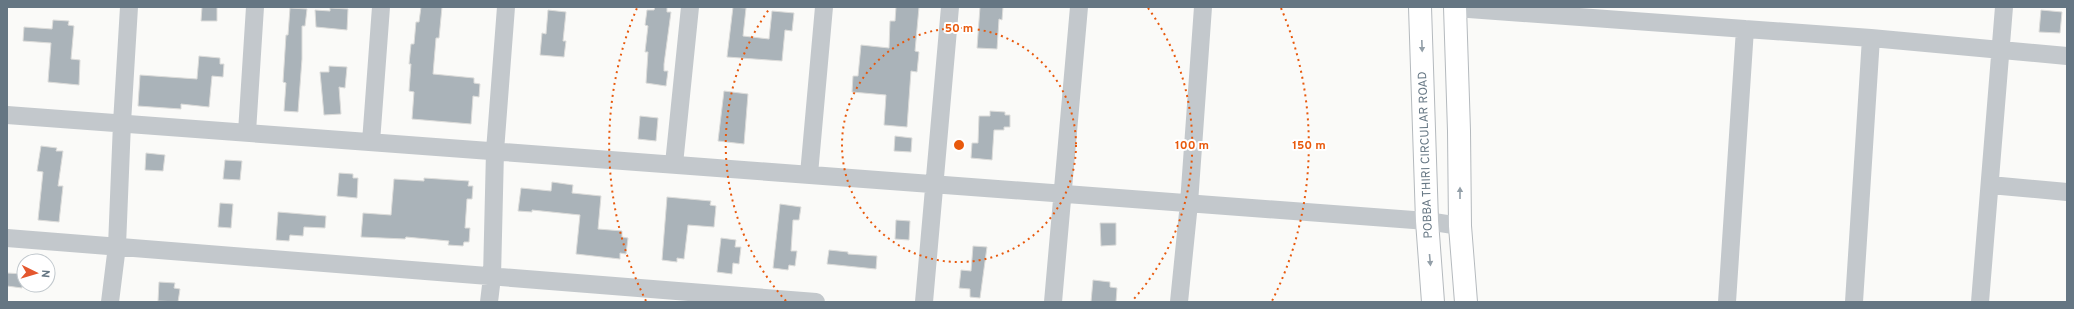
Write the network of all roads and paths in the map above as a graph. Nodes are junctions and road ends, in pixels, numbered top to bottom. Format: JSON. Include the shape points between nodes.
{"nodes":[{"id":1,"x":129,"y":7,"type":"edge"},
{"id":2,"x":255,"y":7,"type":"edge"},
{"id":3,"x":381,"y":7,"type":"edge"},
{"id":4,"x":506,"y":7,"type":"edge"},
{"id":5,"x":690,"y":7,"type":"edge"},
{"id":6,"x":824,"y":7,"type":"edge"},
{"id":7,"x":950,"y":7,"type":"edge"},
{"id":8,"x":1079,"y":7,"type":"edge"},
{"id":9,"x":1203,"y":7,"type":"edge"},
{"id":10,"x":1420,"y":7,"type":"edge"},
{"id":11,"x":1455,"y":7,"type":"edge"},
{"id":12,"x":2004,"y":7,"type":"edge"},
{"id":13,"x":1617,"y":13,"type":"edge"},
{"id":14,"x":1745,"y":29,"type":"junction"},
{"id":15,"x":1871,"y":38,"type":"junction"},
{"id":16,"x":2001,"y":51,"type":"junction"},
{"id":17,"x":2067,"y":56,"type":"edge"},
{"id":18,"x":7,"y":115,"type":"edge"},
{"id":19,"x":122,"y":123,"type":"junction"},
{"id":20,"x":247,"y":132,"type":"junction"},
{"id":21,"x":371,"y":142,"type":"junction"},
{"id":22,"x":495,"y":151,"type":"junction"},
{"id":23,"x":674,"y":164,"type":"junction"},
{"id":24,"x":809,"y":174,"type":"junction"},
{"id":25,"x":934,"y":184,"type":"junction"},
{"id":26,"x":1990,"y":185,"type":"junction"},
{"id":27,"x":2067,"y":192,"type":"edge"},
{"id":28,"x":1062,"y":193,"type":"junction"},
{"id":29,"x":1189,"y":202,"type":"junction"},
{"id":30,"x":1427,"y":221,"type":"junction"},
{"id":31,"x":1460,"y":226,"type":"junction"},
{"id":32,"x":7,"y":238,"type":"edge"},
{"id":33,"x":117,"y":246,"type":"junction"},
{"id":34,"x":492,"y":277,"type":"junction"},
{"id":35,"x":110,"y":302,"type":"edge"},
{"id":36,"x":489,"y":302,"type":"edge"},
{"id":37,"x":816,"y":302,"type":"edge"},
{"id":38,"x":924,"y":302,"type":"edge"},
{"id":39,"x":1053,"y":302,"type":"edge"},
{"id":40,"x":1179,"y":302,"type":"edge"},
{"id":41,"x":1433,"y":302,"type":"edge"},
{"id":42,"x":1466,"y":302,"type":"edge"},
{"id":43,"x":1727,"y":302,"type":"edge"},
{"id":44,"x":1854,"y":302,"type":"edge"},
{"id":45,"x":1980,"y":302,"type":"edge"}],
"edges":[{"from":1,"to":19,"type":"street"},
{"from":2,"to":20,"type":"street"},
{"from":3,"to":21,"type":"street"},
{"from":4,"to":22,"type":"street"},
{"from":5,"to":23,"type":"street"},
{"from":6,"to":24,"type":"street"},
{"from":7,"to":25,"type":"street"},
{"from":8,"to":28,"type":"street"},
{"from":9,"to":29,"type":"street"},
{"from":10,"to":30,"type":"main road","name":"POBBA THIRI CIRCULAR ROAD","one_way":true},
{"from":11,"to":13,"type":"street"},
{"from":31,"to":11,"type":"main road","one_way":true},
{"from":12,"to":16,"type":"street"},
{"from":13,"to":14,"type":"street"},
{"from":14,"to":15,"type":"street"},
{"from":14,"to":43,"type":"street"},
{"from":15,"to":16,"type":"street"},
{"from":15,"to":44,"type":"street"},
{"from":16,"to":17,"type":"street"},
{"from":16,"to":26,"type":"street"},
{"from":18,"to":19,"type":"street"},
{"from":19,"to":20,"type":"street"},
{"from":19,"to":33,"type":"street"},
{"from":20,"to":21,"type":"street"},
{"from":21,"to":22,"type":"street"},
{"from":22,"to":23,"type":"street"},
{"from":22,"to":34,"type":"street"},
{"from":23,"to":24,"type":"street"},
{"from":24,"to":25,"type":"street"},
{"from":25,"to":28,"type":"street"},
{"from":25,"to":38,"type":"street"},
{"from":26,"to":27,"type":"street"},
{"from":26,"to":45,"type":"street"},
{"from":28,"to":29,"type":"street"},
{"from":28,"to":39,"type":"street"},
{"from":29,"to":30,"type":"street"},
{"from":29,"to":40,"type":"street"},
{"from":30,"to":31,"type":"street"},
{"from":30,"to":41,"type":"main road","name":"POBBA THIRI CIRCULAR ROAD","one_way":true},
{"from":31,"to":42,"type":"main road"},
{"from":32,"to":33,"type":"street"},
{"from":33,"to":34,"type":"street"},
{"from":33,"to":35,"type":"street"},
{"from":34,"to":36,"type":"street"},
{"from":34,"to":37,"type":"street"}]}
